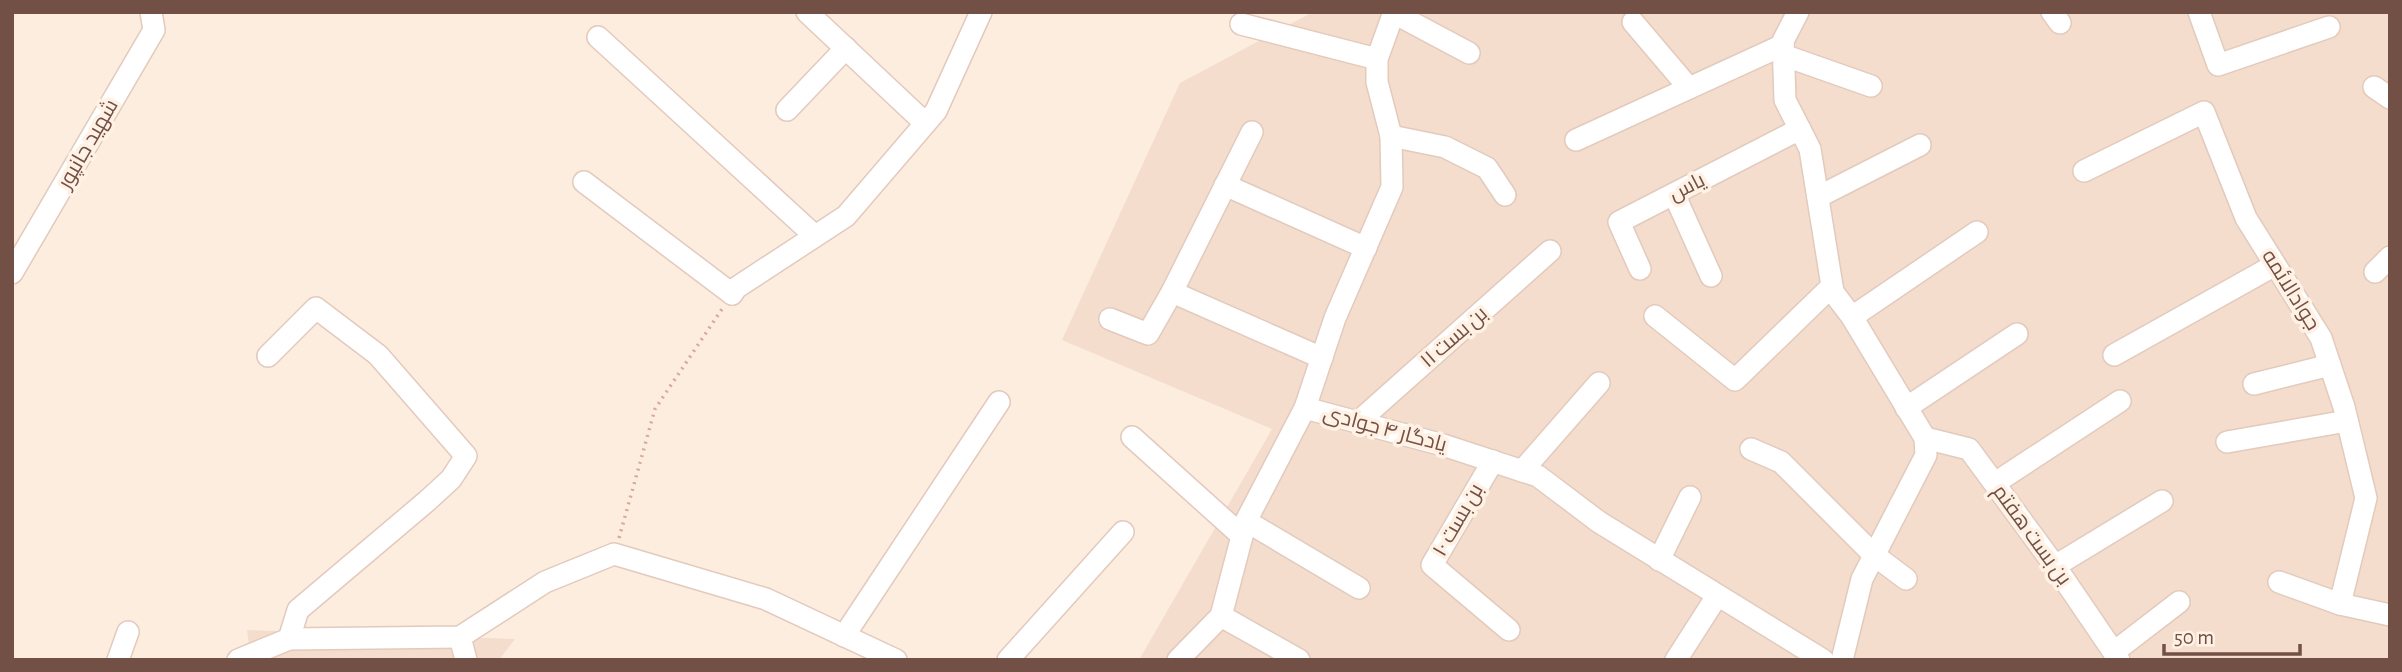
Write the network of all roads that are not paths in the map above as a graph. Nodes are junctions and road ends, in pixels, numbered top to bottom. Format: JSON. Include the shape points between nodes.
{"nodes":[{"id":1,"x":150,"y":12,"type":"edge"},
{"id":2,"x":807,"y":12,"type":"edge"},
{"id":3,"x":2199,"y":12,"type":"edge"},
{"id":4,"x":1394,"y":13,"type":"edge"},
{"id":5,"x":1793,"y":14,"type":"edge"},
{"id":6,"x":974,"y":16,"type":"edge"},
{"id":7,"x":1633,"y":22,"type":"dead end"},
{"id":8,"x":1241,"y":24,"type":"dead end"},
{"id":9,"x":2329,"y":27,"type":"dead end"},
{"id":10,"x":598,"y":37,"type":"dead end"},
{"id":11,"x":846,"y":48,"type":"junction"},
{"id":12,"x":1783,"y":50,"type":"junction"},
{"id":13,"x":1469,"y":53,"type":"dead end"},
{"id":14,"x":1377,"y":59,"type":"junction"},
{"id":15,"x":1871,"y":86,"type":"dead end"},
{"id":16,"x":1689,"y":88,"type":"junction"},
{"id":17,"x":787,"y":110,"type":"dead end"},
{"id":18,"x":925,"y":123,"type":"junction"},
{"id":19,"x":1800,"y":129,"type":"junction"},
{"id":20,"x":1252,"y":132,"type":"dead end"},
{"id":21,"x":1391,"y":136,"type":"junction"},
{"id":22,"x":1576,"y":140,"type":"dead end"},
{"id":23,"x":1920,"y":145,"type":"dead end"},
{"id":24,"x":2084,"y":171,"type":"dead end"},
{"id":25,"x":586,"y":185,"type":"dead end"},
{"id":26,"x":1225,"y":185,"type":"junction"},
{"id":27,"x":1674,"y":194,"type":"junction"},
{"id":28,"x":1505,"y":195,"type":"dead end"},
{"id":29,"x":1818,"y":197,"type":"junction"},
{"id":30,"x":1977,"y":232,"type":"dead end"},
{"id":31,"x":815,"y":236,"type":"junction"},
{"id":32,"x":1366,"y":248,"type":"junction"},
{"id":33,"x":1550,"y":251,"type":"dead end"},
{"id":34,"x":2390,"y":257,"type":"edge"},
{"id":35,"x":2276,"y":265,"type":"junction"},
{"id":36,"x":1640,"y":269,"type":"dead end"},
{"id":37,"x":2375,"y":272,"type":"dead end"},
{"id":38,"x":12,"y":273,"type":"edge"},
{"id":39,"x":1711,"y":276,"type":"dead end"},
{"id":40,"x":1832,"y":286,"type":"junction"},
{"id":41,"x":1172,"y":292,"type":"junction"},
{"id":42,"x":1655,"y":316,"type":"dead end"},
{"id":43,"x":1852,"y":317,"type":"junction"},
{"id":44,"x":1110,"y":319,"type":"dead end"},
{"id":45,"x":2017,"y":334,"type":"dead end"},
{"id":46,"x":2114,"y":355,"type":"dead end"},
{"id":47,"x":268,"y":356,"type":"dead end"},
{"id":48,"x":1322,"y":358,"type":"junction"},
{"id":49,"x":2330,"y":365,"type":"junction"},
{"id":50,"x":1599,"y":383,"type":"dead end"},
{"id":51,"x":2254,"y":384,"type":"dead end"},
{"id":52,"x":2120,"y":401,"type":"dead end"},
{"id":53,"x":999,"y":402,"type":"dead end"},
{"id":54,"x":1305,"y":408,"type":"junction"},
{"id":55,"x":1906,"y":408,"type":"junction"},
{"id":56,"x":2347,"y":421,"type":"junction"},
{"id":57,"x":1358,"y":422,"type":"junction"},
{"id":58,"x":1132,"y":437,"type":"dead end"},
{"id":59,"x":1925,"y":438,"type":"junction"},
{"id":60,"x":2227,"y":442,"type":"dead end"},
{"id":61,"x":1751,"y":449,"type":"dead end"},
{"id":62,"x":1493,"y":461,"type":"junction"},
{"id":63,"x":1522,"y":471,"type":"junction"},
{"id":64,"x":1995,"y":483,"type":"junction"},
{"id":65,"x":1690,"y":497,"type":"dead end"},
{"id":66,"x":2162,"y":501,"type":"dead end"},
{"id":67,"x":1244,"y":528,"type":"junction"},
{"id":68,"x":1123,"y":533,"type":"dead end"},
{"id":69,"x":1874,"y":555,"type":"junction"},
{"id":70,"x":1659,"y":561,"type":"junction"},
{"id":71,"x":2055,"y":566,"type":"junction"},
{"id":72,"x":1906,"y":579,"type":"dead end"},
{"id":73,"x":2278,"y":582,"type":"dead end"},
{"id":74,"x":1359,"y":588,"type":"dead end"},
{"id":75,"x":1717,"y":596,"type":"junction"},
{"id":76,"x":2179,"y":602,"type":"dead end"},
{"id":77,"x":2340,"y":604,"type":"junction"},
{"id":78,"x":2390,"y":615,"type":"edge"},
{"id":79,"x":1221,"y":616,"type":"junction"},
{"id":80,"x":1509,"y":630,"type":"dead end"},
{"id":81,"x":128,"y":632,"type":"dead end"},
{"id":82,"x":844,"y":636,"type":"junction"},
{"id":83,"x":460,"y":637,"type":"junction"},
{"id":84,"x":289,"y":639,"type":"junction"},
{"id":85,"x":2116,"y":656,"type":"edge"},
{"id":86,"x":118,"y":660,"type":"edge"},
{"id":87,"x":238,"y":660,"type":"edge"},
{"id":88,"x":466,"y":660,"type":"edge"},
{"id":89,"x":896,"y":660,"type":"edge"},
{"id":90,"x":1008,"y":660,"type":"edge"},
{"id":91,"x":1178,"y":660,"type":"edge"},
{"id":92,"x":1298,"y":660,"type":"edge"},
{"id":93,"x":1676,"y":660,"type":"edge"},
{"id":94,"x":1823,"y":660,"type":"edge"},
{"id":95,"x":1842,"y":660,"type":"edge"}],
"edges":[{"from":1,"to":38,"type":"street","name":"شهید جانپور","via":[[154,30]]},
{"from":2,"to":11,"type":"street"},
{"from":3,"to":9,"type":"street","via":[[2218,65]]},
{"from":4,"to":13,"type":"street"},
{"from":4,"to":14,"type":"street","name":"یادگار ۴ جوادی"},
{"from":5,"to":12,"type":"street"},
{"from":6,"to":18,"type":"street","via":[[936,110]]},
{"from":7,"to":16,"type":"street"},
{"from":8,"to":14,"type":"street"},
{"from":10,"to":31,"type":"street"},
{"from":11,"to":17,"type":"street"},
{"from":11,"to":18,"type":"street"},
{"from":12,"to":15,"type":"street"},
{"from":12,"to":16,"type":"street"},
{"from":12,"to":19,"type":"street","via":[[1785,100]]},
{"from":14,"to":21,"type":"street","name":"یادگار ۴ جوادی","via":[[1377,82]]},
{"from":16,"to":22,"type":"street"},
{"from":18,"to":31,"type":"street","via":[[846,216]]},
{"from":19,"to":27,"type":"street","name":"یاس"},
{"from":19,"to":29,"type":"street","via":[[1810,149]]},
{"from":20,"to":26,"type":"street"},
{"from":21,"to":28,"type":"street","via":[[1446,147],[1487,169]]},
{"from":21,"to":32,"type":"street","name":"یادگار ۴ جوادی","via":[[1392,187]]},
{"from":23,"to":29,"type":"street"},
{"from":24,"to":35,"type":"street","name":"جوادالائمه","via":[[2204,112],[2246,218]]},
{"from":25,"to":31,"type":"street","via":[[732,294]]},
{"from":26,"to":32,"type":"street"},
{"from":26,"to":41,"type":"street"},
{"from":27,"to":36,"type":"street","name":"یاس","via":[[1619,222]]},
{"from":27,"to":39,"type":"street"},
{"from":29,"to":40,"type":"street"},
{"from":30,"to":43,"type":"street"},
{"from":32,"to":48,"type":"street","name":"یادگار ۴ جوادی"},
{"from":33,"to":57,"type":"street","name":"بن بست ۱۱"},
{"from":34,"to":37,"type":"street"},
{"from":35,"to":46,"type":"street"},
{"from":35,"to":49,"type":"street","name":"جوادالائمه","via":[[2321,338]]},
{"from":40,"to":42,"type":"street","via":[[1735,380]]},
{"from":40,"to":43,"type":"street"},
{"from":41,"to":44,"type":"street","via":[[1148,334]]},
{"from":41,"to":48,"type":"street"},
{"from":43,"to":55,"type":"street"},
{"from":45,"to":55,"type":"street"},
{"from":47,"to":84,"type":"street","via":[[316,308],[378,355],[466,456],[435,494],[298,610]]},
{"from":48,"to":54,"type":"street","name":"یادگار ۴ جوادی"},
{"from":49,"to":51,"type":"street"},
{"from":49,"to":56,"type":"street","name":"جوادالائمه"},
{"from":50,"to":63,"type":"street"},
{"from":52,"to":64,"type":"street"},
{"from":53,"to":82,"type":"street"},
{"from":54,"to":57,"type":"street","name":"یادگار ۴ جوادی"},
{"from":54,"to":67,"type":"street"},
{"from":55,"to":59,"type":"street"},
{"from":56,"to":60,"type":"street"},
{"from":56,"to":77,"type":"street","name":"جوادالائمه","via":[[2366,498]]},
{"from":57,"to":62,"type":"street","name":"یادگار ۴ جوادی"},
{"from":58,"to":67,"type":"street"},
{"from":59,"to":64,"type":"street","name":"بن بست هفتم","via":[[1969,449]]},
{"from":59,"to":69,"type":"street","via":[[1926,455]]},
{"from":61,"to":69,"type":"street","via":[[1782,462]]},
{"from":62,"to":63,"type":"street","name":"یادگار ۴ جوادی"},
{"from":62,"to":80,"type":"street","name":"بن بست ۱۰","via":[[1432,565]]},
{"from":63,"to":70,"type":"street","name":"یادگار ۴ جوادی","via":[[1538,476]]},
{"from":64,"to":71,"type":"street","name":"بن بست هفتم"},
{"from":65,"to":70,"type":"street"},
{"from":66,"to":71,"type":"street"},
{"from":67,"to":74,"type":"street"},
{"from":67,"to":79,"type":"street"},
{"from":68,"to":90,"type":"street"},
{"from":69,"to":72,"type":"street"},
{"from":69,"to":95,"type":"street","via":[[1862,579]]},
{"from":70,"to":75,"type":"street","name":"یادگار ۴ جوادی"},
{"from":71,"to":85,"type":"street","name":"بن بست هفتم"},
{"from":73,"to":77,"type":"street"},
{"from":75,"to":93,"type":"street"},
{"from":75,"to":94,"type":"street","name":"یادگار ۴ جوادی"},
{"from":76,"to":85,"type":"street"},
{"from":77,"to":78,"type":"street"},
{"from":79,"to":91,"type":"street"},
{"from":79,"to":92,"type":"street"},
{"from":81,"to":86,"type":"street"},
{"from":82,"to":83,"type":"street","via":[[766,599],[614,554],[545,582]]},
{"from":82,"to":89,"type":"street"},
{"from":83,"to":84,"type":"street"},
{"from":83,"to":88,"type":"street"},
{"from":84,"to":87,"type":"street"}]}
